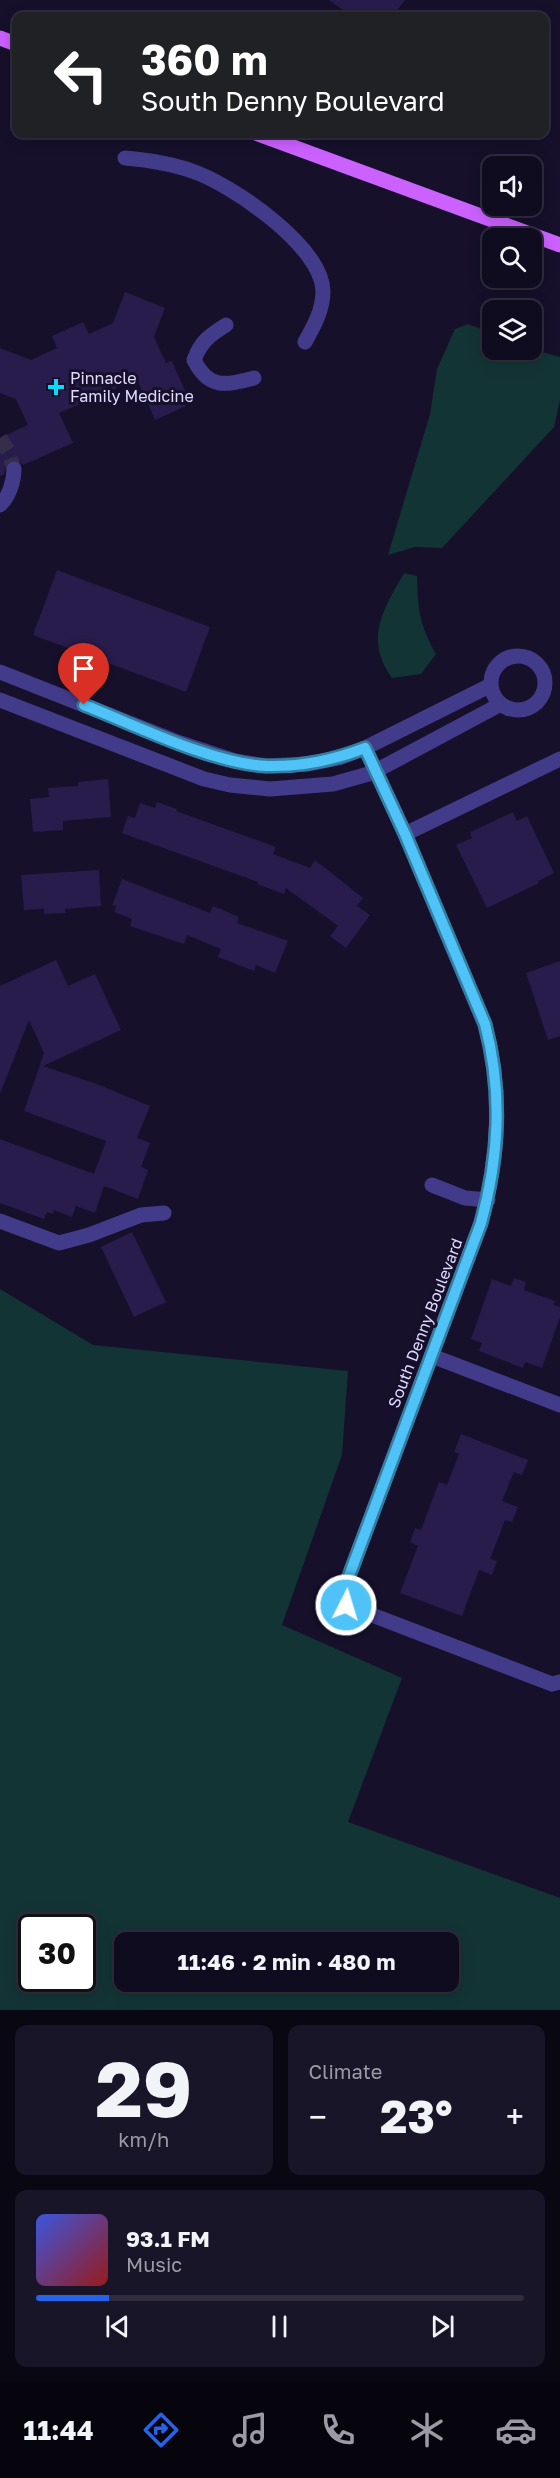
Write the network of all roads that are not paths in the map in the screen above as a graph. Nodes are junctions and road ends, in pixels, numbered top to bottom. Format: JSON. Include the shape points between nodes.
{"nodes":[{"id":1,"x":269,"y":138,"type":"edge"},
{"id":2,"x":124,"y":158,"type":"dead end"},
{"id":3,"x":560,"y":244,"type":"edge"},
{"id":4,"x":226,"y":325,"type":"dead end"},
{"id":5,"x":304,"y":342,"type":"dead end"},
{"id":6,"x":254,"y":378,"type":"dead end"},
{"id":7,"x":14,"y":470,"type":"tunnel mouth"},
{"id":8,"x":0,"y":505,"type":"edge"},
{"id":9,"x":0,"y":672,"type":"edge"},
{"id":10,"x":553,"y":684,"type":"edge"},
{"id":11,"x":491,"y":685,"type":"junction"},
{"id":12,"x":0,"y":700,"type":"edge"},
{"id":13,"x":501,"y":704,"type":"junction"},
{"id":14,"x":365,"y":748,"type":"junction"},
{"id":15,"x":560,"y":759,"type":"edge"},
{"id":16,"x":376,"y":771,"type":"junction"},
{"id":17,"x":405,"y":834,"type":"junction"},
{"id":18,"x":432,"y":1185,"type":"dead end"},
{"id":19,"x":488,"y":1200,"type":"junction"},
{"id":20,"x":164,"y":1213,"type":"dead end"},
{"id":21,"x":0,"y":1221,"type":"edge"},
{"id":22,"x":432,"y":1356,"type":"junction"},
{"id":23,"x":560,"y":1405,"type":"edge"},
{"id":24,"x":560,"y":1682,"type":"edge"}],
"edges":[{"from":1,"to":3,"type":"main road"},
{"from":2,"to":5,"type":"street","via":[[159,161],[195,171],[228,188],[287,232],[312,261],[323,289],[315,326]]},
{"from":4,"to":6,"type":"street","via":[[205,338],[200,346],[194,360],[200,372],[210,381],[228,385]]},
{"from":7,"to":8,"type":"street","via":[[11,487]]},
{"from":9,"to":14,"type":"street","via":[[235,762],[266,766],[308,764]]},
{"from":10,"to":11,"type":"street","via":[[534,660],[517,655],[501,661]]},
{"from":10,"to":13,"type":"street","via":[[531,707],[514,710]]},
{"from":11,"to":13,"type":"street"},
{"from":11,"to":14,"type":"street"},
{"from":12,"to":16,"type":"street","via":[[204,779],[230,785],[304,788]]},
{"from":13,"to":16,"type":"street"},
{"from":14,"to":16,"type":"street","name":"South Denny Boulevard"},
{"from":15,"to":17,"type":"street"},
{"from":16,"to":17,"type":"street","name":"South Denny Boulevard"},
{"from":17,"to":19,"type":"street","name":"South Denny Boulevard","via":[[470,984],[494,1058],[497,1148]]},
{"from":18,"to":19,"type":"street","via":[[465,1198]]},
{"from":19,"to":22,"type":"street","name":"South Denny Boulevard"},
{"from":20,"to":21,"type":"street","via":[[141,1215],[59,1242]]},
{"from":22,"to":23,"type":"street"},
{"from":22,"to":24,"type":"street","name":"South Denny Boulevard","via":[[343,1592],[346,1605],[552,1684]]}]}
